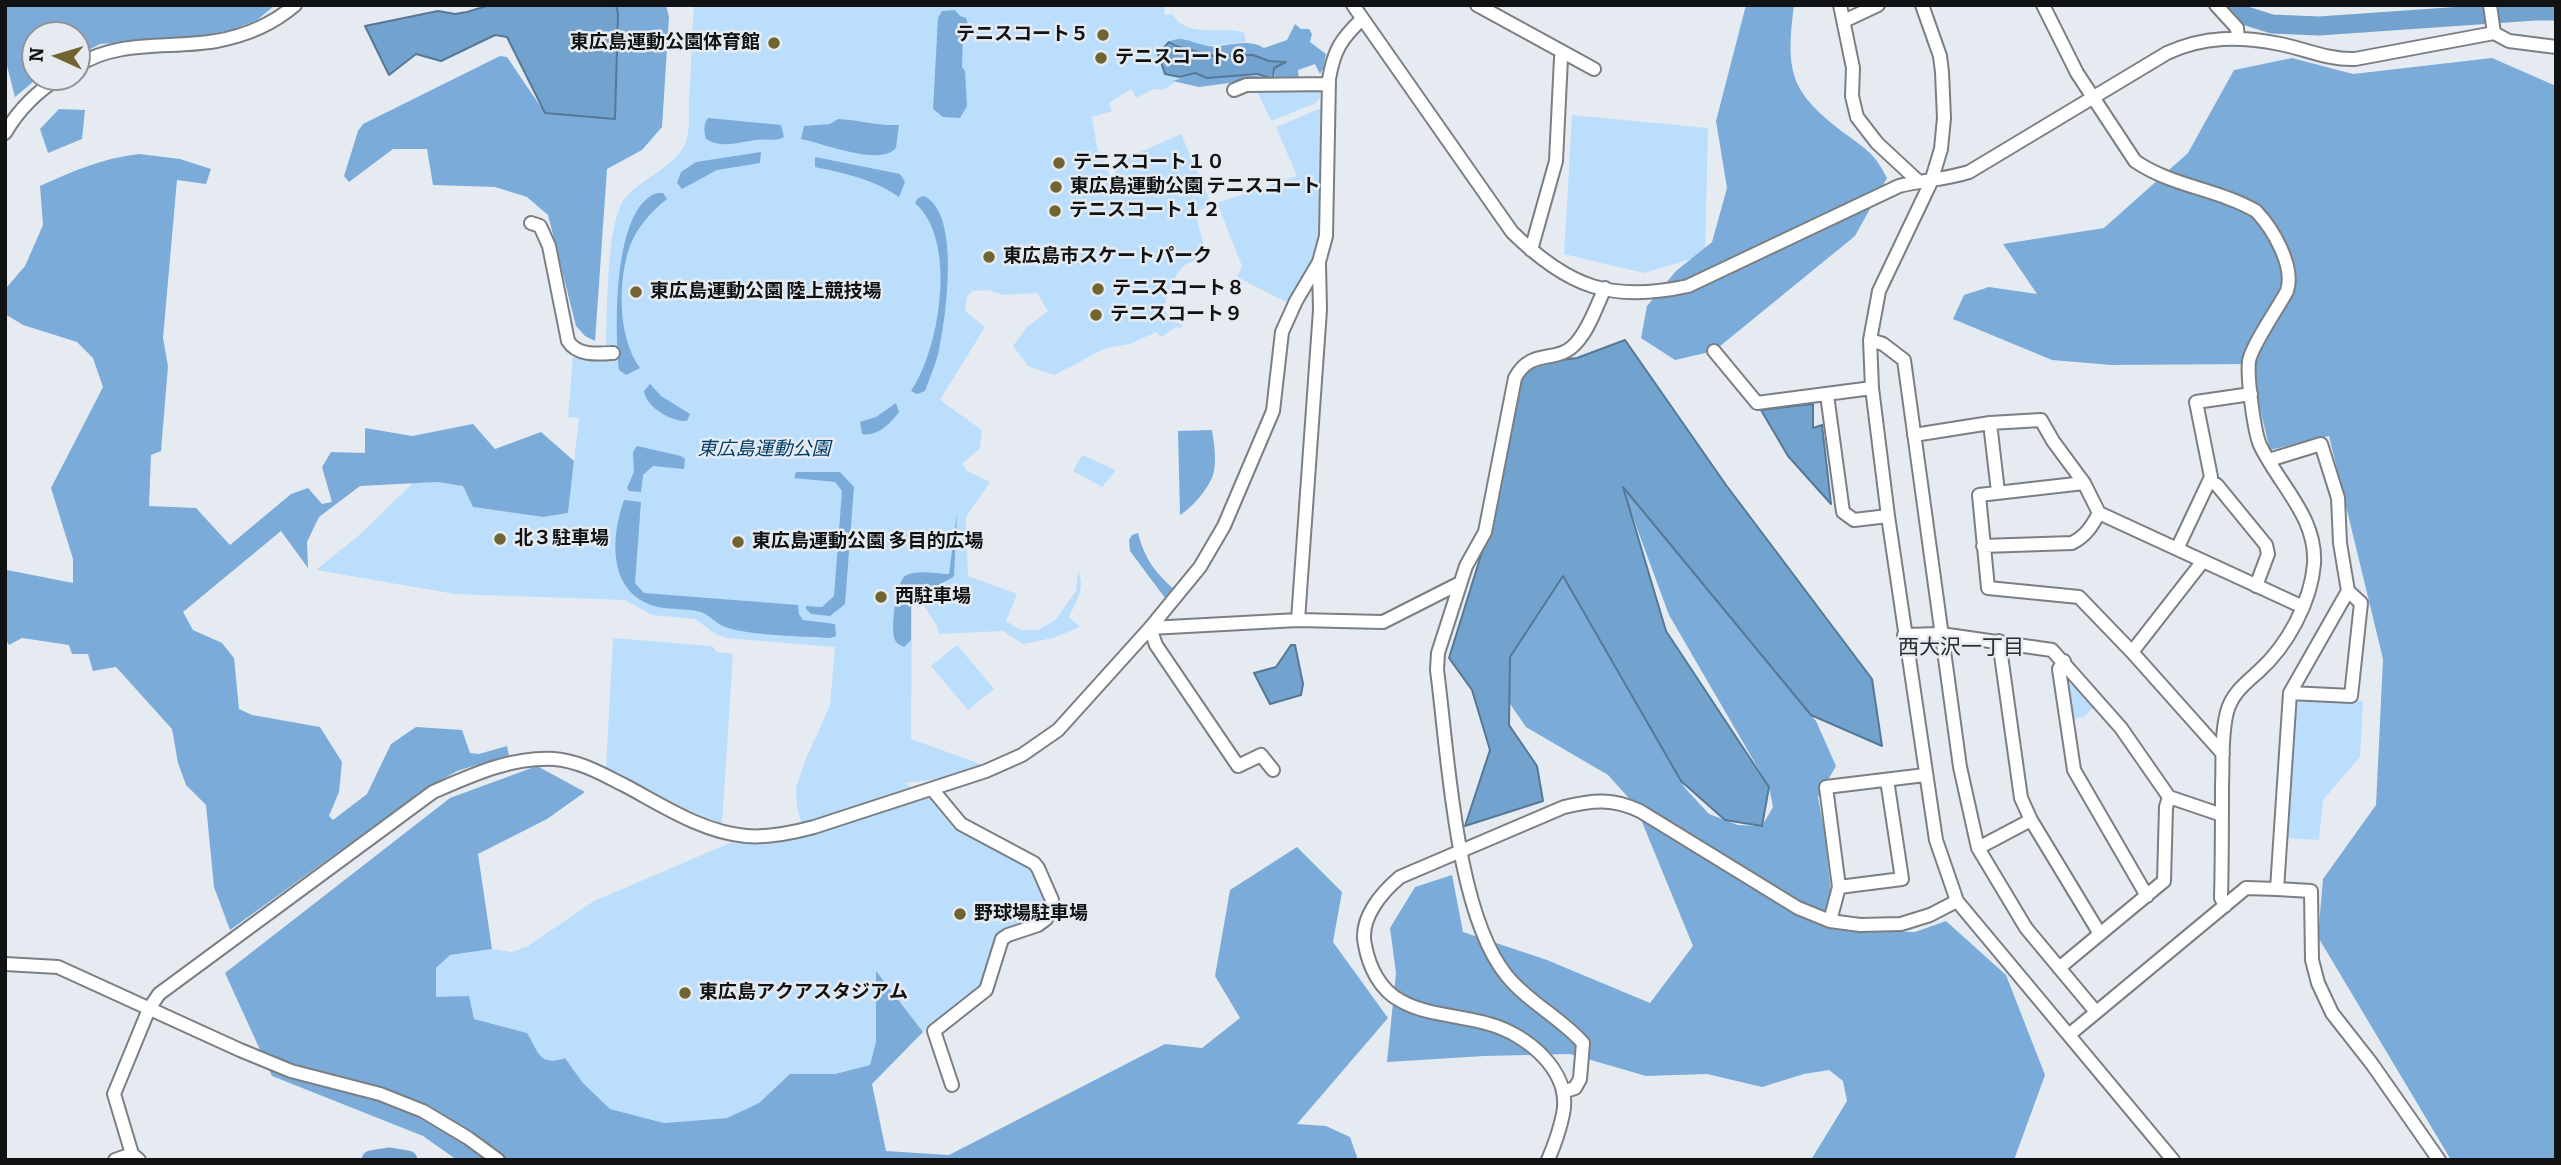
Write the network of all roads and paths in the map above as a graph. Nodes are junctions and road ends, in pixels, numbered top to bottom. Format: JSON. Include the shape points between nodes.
{"nodes":[{"id":1,"x":295,"y":5,"type":"edge"},
{"id":2,"x":1353,"y":5,"type":"edge"},
{"id":3,"x":1477,"y":5,"type":"edge"},
{"id":4,"x":1840,"y":5,"type":"edge"},
{"id":5,"x":1878,"y":5,"type":"edge"},
{"id":6,"x":1923,"y":5,"type":"edge"},
{"id":7,"x":2043,"y":5,"type":"edge"},
{"id":8,"x":2216,"y":5,"type":"edge"},
{"id":9,"x":2490,"y":5,"type":"edge"},
{"id":10,"x":1362,"y":19,"type":"junction"},
{"id":11,"x":1844,"y":21,"type":"junction"},
{"id":12,"x":2493,"y":29,"type":"junction"},
{"id":13,"x":2238,"y":39,"type":"junction"},
{"id":14,"x":2556,"y":47,"type":"edge"},
{"id":15,"x":1563,"y":52,"type":"junction"},
{"id":16,"x":91,"y":58,"type":"edge"},
{"id":17,"x":1594,"y":69,"type":"dead end"},
{"id":18,"x":1329,"y":84,"type":"junction"},
{"id":19,"x":1234,"y":90,"type":"dead end"},
{"id":20,"x":40,"y":91,"type":"edge"},
{"id":21,"x":2095,"y":97,"type":"junction"},
{"id":22,"x":5,"y":133,"type":"edge"},
{"id":23,"x":1924,"y":181,"type":"junction"},
{"id":24,"x":531,"y":223,"type":"dead end"},
{"id":25,"x":1531,"y":250,"type":"junction"},
{"id":26,"x":1319,"y":262,"type":"junction"},
{"id":27,"x":1605,"y":288,"type":"junction"},
{"id":28,"x":1870,"y":340,"type":"junction"},
{"id":29,"x":1714,"y":351,"type":"dead end"},
{"id":30,"x":613,"y":353,"type":"dead end"},
{"id":31,"x":1872,"y":388,"type":"junction"},
{"id":32,"x":2250,"y":394,"type":"junction"},
{"id":33,"x":1827,"y":395,"type":"junction"},
{"id":34,"x":1990,"y":423,"type":"junction"},
{"id":35,"x":1914,"y":435,"type":"junction"},
{"id":36,"x":2269,"y":460,"type":"junction"},
{"id":37,"x":2209,"y":481,"type":"junction"},
{"id":38,"x":2084,"y":483,"type":"junction"},
{"id":39,"x":1998,"y":492,"type":"junction"},
{"id":40,"x":2099,"y":513,"type":"junction"},
{"id":41,"x":1888,"y":516,"type":"junction"},
{"id":42,"x":1983,"y":546,"type":"junction"},
{"id":43,"x":2177,"y":549,"type":"junction"},
{"id":44,"x":2203,"y":561,"type":"junction"},
{"id":45,"x":1460,"y":583,"type":"junction"},
{"id":46,"x":2256,"y":586,"type":"junction"},
{"id":47,"x":2348,"y":591,"type":"junction"},
{"id":48,"x":2303,"y":607,"type":"junction"},
{"id":49,"x":1298,"y":620,"type":"junction"},
{"id":50,"x":1150,"y":628,"type":"junction"},
{"id":51,"x":1941,"y":634,"type":"junction"},
{"id":52,"x":1904,"y":635,"type":"junction"},
{"id":53,"x":1999,"y":641,"type":"junction"},
{"id":54,"x":2132,"y":652,"type":"junction"},
{"id":55,"x":2064,"y":662,"type":"junction"},
{"id":56,"x":2290,"y":692,"type":"junction"},
{"id":57,"x":2222,"y":754,"type":"junction"},
{"id":58,"x":1273,"y":770,"type":"dead end"},
{"id":59,"x":1925,"y":775,"type":"junction"},
{"id":60,"x":1887,"y":780,"type":"junction"},
{"id":61,"x":932,"y":789,"type":"junction"},
{"id":62,"x":2169,"y":797,"type":"junction"},
{"id":63,"x":2222,"y":816,"type":"junction"},
{"id":64,"x":2031,"y":820,"type":"junction"},
{"id":65,"x":1978,"y":848,"type":"junction"},
{"id":66,"x":1461,"y":849,"type":"junction"},
{"id":67,"x":1839,"y":887,"type":"junction"},
{"id":68,"x":2277,"y":889,"type":"junction"},
{"id":69,"x":2147,"y":895,"type":"junction"},
{"id":70,"x":1957,"y":901,"type":"junction"},
{"id":71,"x":2225,"y":906,"type":"junction"},
{"id":72,"x":1830,"y":921,"type":"junction"},
{"id":73,"x":2099,"y":934,"type":"junction"},
{"id":74,"x":5,"y":964,"type":"edge"},
{"id":75,"x":2059,"y":968,"type":"junction"},
{"id":76,"x":149,"y":1009,"type":"junction"},
{"id":77,"x":2096,"y":1012,"type":"junction"},
{"id":78,"x":2070,"y":1034,"type":"junction"},
{"id":79,"x":952,"y":1085,"type":"dead end"},
{"id":80,"x":1563,"y":1092,"type":"junction"},
{"id":81,"x":135,"y":1157,"type":"edge"},
{"id":82,"x":115,"y":1160,"type":"edge"},
{"id":83,"x":498,"y":1160,"type":"edge"},
{"id":84,"x":1548,"y":1160,"type":"edge"},
{"id":85,"x":2173,"y":1160,"type":"edge"},
{"id":86,"x":2439,"y":1160,"type":"edge"}],
"edges":[{"from":1,"to":16,"type":"street","via":[[239,36],[126,48]]},
{"from":2,"to":10,"type":"street"},
{"from":3,"to":15,"type":"street"},
{"from":4,"to":11,"type":"street"},
{"from":5,"to":11,"type":"street"},
{"from":6,"to":23,"type":"street","via":[[1940,56],[1945,91],[1941,149]]},
{"from":7,"to":21,"type":"street","via":[[2077,73]]},
{"from":8,"to":13,"type":"street","via":[[2237,27]]},
{"from":9,"to":12,"type":"street"},
{"from":10,"to":18,"type":"street","via":[[1333,54]]},
{"from":10,"to":25,"type":"street","via":[[1512,232]]},
{"from":11,"to":23,"type":"street","via":[[1857,117],[1877,143]]},
{"from":12,"to":13,"type":"street","via":[[2336,60]]},
{"from":12,"to":14,"type":"street","via":[[2509,41]]},
{"from":13,"to":21,"type":"street","via":[[2190,42]]},
{"from":15,"to":17,"type":"street"},
{"from":15,"to":25,"type":"street","via":[[1556,162]]},
{"from":18,"to":19,"type":"street","via":[[1246,85]]},
{"from":18,"to":26,"type":"street","via":[[1326,236]]},
{"from":20,"to":22,"type":"street","via":[[17,112]]},
{"from":21,"to":23,"type":"street","via":[[1969,172]]},
{"from":21,"to":32,"type":"street","via":[[2132,157],[2146,169],[2256,211],[2281,251],[2290,282],[2250,358]]},
{"from":23,"to":27,"type":"street","via":[[1899,186],[1688,286],[1654,293]]},
{"from":23,"to":28,"type":"street","via":[[1879,291]]},
{"from":24,"to":30,"type":"street","via":[[540,226],[549,246],[571,346],[596,354]]},
{"from":25,"to":27,"type":"street","via":[[1580,283]]},
{"from":26,"to":49,"type":"street","via":[[1320,310]]},
{"from":26,"to":50,"type":"street","via":[[1282,332],[1273,411],[1224,526],[1200,567]]},
{"from":27,"to":45,"type":"street","via":[[1577,343],[1558,355],[1521,365],[1485,532]]},
{"from":28,"to":31,"type":"street"},
{"from":28,"to":35,"type":"street","via":[[1904,360]]},
{"from":29,"to":33,"type":"street","via":[[1756,403]]},
{"from":31,"to":33,"type":"street"},
{"from":31,"to":41,"type":"street"},
{"from":32,"to":36,"type":"street","via":[[2259,442]]},
{"from":32,"to":37,"type":"street","via":[[2196,402]]},
{"from":33,"to":41,"type":"street","via":[[1843,512],[1854,520]]},
{"from":34,"to":35,"type":"street"},
{"from":34,"to":38,"type":"street","via":[[2041,420]]},
{"from":34,"to":39,"type":"street"},
{"from":35,"to":51,"type":"street"},
{"from":36,"to":47,"type":"street","via":[[2321,444],[2338,498]]},
{"from":36,"to":48,"type":"street","via":[[2312,537],[2314,563]]},
{"from":37,"to":43,"type":"street"},
{"from":37,"to":46,"type":"street","via":[[2266,545],[2269,554]]},
{"from":38,"to":39,"type":"street"},
{"from":38,"to":40,"type":"street"},
{"from":39,"to":42,"type":"street","via":[[1979,495]]},
{"from":40,"to":42,"type":"street","via":[[2090,530],[2072,543]]},
{"from":40,"to":43,"type":"street"},
{"from":41,"to":52,"type":"street"},
{"from":42,"to":54,"type":"street","via":[[1988,588],[2080,597]]},
{"from":43,"to":44,"type":"street"},
{"from":44,"to":46,"type":"street"},
{"from":44,"to":54,"type":"street"},
{"from":45,"to":49,"type":"street","via":[[1383,622]]},
{"from":45,"to":66,"type":"street","via":[[1437,670]]},
{"from":46,"to":48,"type":"street"},
{"from":47,"to":56,"type":"street"},
{"from":47,"to":56,"type":"street","via":[[2361,603],[2351,696]]},
{"from":48,"to":57,"type":"street","via":[[2278,652],[2243,683],[2227,711]]},
{"from":49,"to":50,"type":"street"},
{"from":50,"to":58,"type":"street","via":[[1156,646],[1238,766],[1261,755]]},
{"from":50,"to":61,"type":"street","via":[[1058,730],[1022,755]]},
{"from":51,"to":52,"type":"street"},
{"from":51,"to":53,"type":"street"},
{"from":51,"to":65,"type":"street","via":[[1960,767]]},
{"from":52,"to":59,"type":"street"},
{"from":53,"to":55,"type":"street","via":[[2052,650]]},
{"from":53,"to":64,"type":"street","via":[[2021,798]]},
{"from":54,"to":57,"type":"street"},
{"from":55,"to":62,"type":"street","via":[[2121,728]]},
{"from":55,"to":69,"type":"street","via":[[2059,669],[2074,770]]},
{"from":56,"to":68,"type":"street"},
{"from":57,"to":63,"type":"street"},
{"from":59,"to":60,"type":"street"},
{"from":59,"to":70,"type":"street","via":[[1936,840]]},
{"from":60,"to":67,"type":"street","via":[[1826,787]]},
{"from":60,"to":67,"type":"street","via":[[1902,879]]},
{"from":61,"to":76,"type":"street","via":[[814,827],[746,836],[700,824],[589,767],[555,759],[490,768],[433,792],[159,994]]},
{"from":61,"to":79,"type":"street","via":[[961,824],[1034,863],[1052,900],[1046,919],[1002,939],[986,990],[934,1031]]},
{"from":62,"to":63,"type":"street"},
{"from":62,"to":69,"type":"street","via":[[2164,881]]},
{"from":63,"to":71,"type":"street","via":[[2221,898]]},
{"from":64,"to":65,"type":"street"},
{"from":64,"to":73,"type":"street"},
{"from":65,"to":75,"type":"street","via":[[2026,928]]},
{"from":66,"to":72,"type":"street","via":[[1564,807],[1588,801],[1622,802],[1798,908]]},
{"from":66,"to":80,"type":"street","via":[[1488,947],[1507,977],[1583,1043],[1580,1079],[1575,1088]]},
{"from":66,"to":80,"type":"street","via":[[1400,877],[1381,896],[1367,918],[1363,939],[1368,961],[1382,985],[1399,1000],[1419,1009],[1490,1024],[1518,1037],[1551,1066]]},
{"from":67,"to":72,"type":"street"},
{"from":68,"to":71,"type":"street","via":[[2246,888]]},
{"from":68,"to":86,"type":"street","via":[[2311,891],[2312,960],[2332,1013]]},
{"from":69,"to":73,"type":"street"},
{"from":70,"to":72,"type":"street","via":[[1901,924]]},
{"from":70,"to":78,"type":"street"},
{"from":71,"to":77,"type":"street"},
{"from":73,"to":75,"type":"street"},
{"from":74,"to":76,"type":"street","via":[[58,967]]},
{"from":75,"to":77,"type":"street"},
{"from":76,"to":81,"type":"street","via":[[114,1094]]},
{"from":76,"to":83,"type":"street","via":[[291,1071],[380,1094],[423,1111]]},
{"from":77,"to":78,"type":"street"},
{"from":78,"to":85,"type":"street"},
{"from":80,"to":84,"type":"street","via":[[1564,1113]]},
{"from":81,"to":82,"type":"street"}]}
